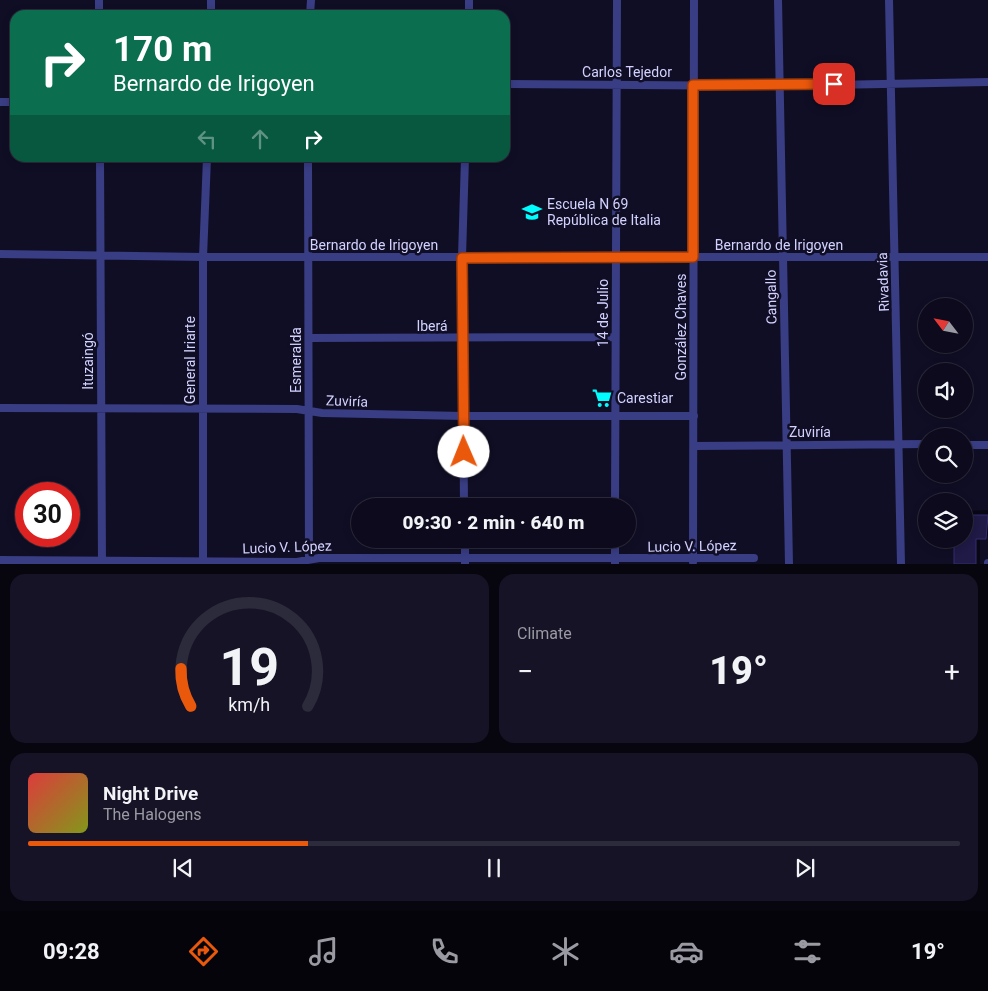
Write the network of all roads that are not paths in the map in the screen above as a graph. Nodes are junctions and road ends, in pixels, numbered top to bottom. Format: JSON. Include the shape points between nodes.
{"nodes":[{"id":1,"x":617,"y":0,"type":"edge"},
{"id":2,"x":694,"y":0,"type":"edge"},
{"id":3,"x":778,"y":0,"type":"edge"},
{"id":4,"x":889,"y":0,"type":"edge"},
{"id":5,"x":988,"y":82,"type":"edge"},
{"id":6,"x":890,"y":83,"type":"junction"},
{"id":7,"x":510,"y":84,"type":"edge"},
{"id":8,"x":616,"y":85,"type":"junction"},
{"id":9,"x":693,"y":85,"type":"junction"},
{"id":10,"x":778,"y":86,"type":"junction"},
{"id":11,"x":100,"y":162,"type":"edge"},
{"id":12,"x":207,"y":162,"type":"edge"},
{"id":13,"x":308,"y":162,"type":"edge"},
{"id":14,"x":465,"y":162,"type":"edge"},
{"id":15,"x":0,"y":254,"type":"edge"},
{"id":16,"x":100,"y":256,"type":"junction"},
{"id":17,"x":615,"y":256,"type":"junction"},
{"id":18,"x":203,"y":257,"type":"junction"},
{"id":19,"x":308,"y":257,"type":"junction"},
{"id":20,"x":693,"y":257,"type":"junction"},
{"id":21,"x":894,"y":257,"type":"junction"},
{"id":22,"x":988,"y":257,"type":"edge"},
{"id":23,"x":462,"y":258,"type":"junction"},
{"id":24,"x":783,"y":258,"type":"junction"},
{"id":25,"x":615,"y":337,"type":"junction"},
{"id":26,"x":309,"y":338,"type":"junction"},
{"id":27,"x":463,"y":338,"type":"junction"},
{"id":28,"x":0,"y":408,"type":"edge"},
{"id":29,"x":101,"y":408,"type":"junction"},
{"id":30,"x":203,"y":409,"type":"junction"},
{"id":31,"x":308,"y":411,"type":"junction"},
{"id":32,"x":616,"y":414,"type":"junction"},
{"id":33,"x":463,"y":416,"type":"junction"},
{"id":34,"x":694,"y":416,"type":"junction"},
{"id":35,"x":786,"y":444,"type":"junction"},
{"id":36,"x":900,"y":444,"type":"junction"},
{"id":37,"x":918,"y":444,"type":"edge"},
{"id":38,"x":973,"y":444,"type":"edge"},
{"id":39,"x":988,"y":445,"type":"edge"},
{"id":40,"x":694,"y":446,"type":"junction"},
{"id":41,"x":464,"y":498,"type":"edge"},
{"id":42,"x":615,"y":498,"type":"edge"},
{"id":43,"x":465,"y":548,"type":"edge"},
{"id":44,"x":615,"y":548,"type":"edge"},
{"id":45,"x":754,"y":558,"type":"dead end"},
{"id":46,"x":0,"y":560,"type":"edge"},
{"id":47,"x":465,"y":561,"type":"edge"},
{"id":48,"x":693,"y":561,"type":"edge"},
{"id":49,"x":102,"y":562,"type":"edge"},
{"id":50,"x":203,"y":562,"type":"edge"},
{"id":51,"x":309,"y":562,"type":"edge"},
{"id":52,"x":615,"y":562,"type":"edge"},
{"id":53,"x":789,"y":564,"type":"edge"},
{"id":54,"x":901,"y":564,"type":"edge"}],
"edges":[{"from":1,"to":8,"type":"street","name":"14 de Julio"},
{"from":2,"to":9,"type":"street","name":"González Chaves"},
{"from":3,"to":10,"type":"street","name":"Cangallo"},
{"from":4,"to":6,"type":"street","name":"Rivadavia"},
{"from":5,"to":6,"type":"street","name":"Carlos Tejedor"},
{"from":6,"to":10,"type":"street","name":"Carlos Tejedor"},
{"from":6,"to":21,"type":"street","name":"Rivadavia"},
{"from":7,"to":8,"type":"street","name":"Carlos Tejedor"},
{"from":8,"to":9,"type":"street","name":"Carlos Tejedor"},
{"from":8,"to":17,"type":"street","name":"14 de Julio"},
{"from":9,"to":10,"type":"street","name":"Carlos Tejedor"},
{"from":9,"to":20,"type":"street","name":"González Chaves"},
{"from":10,"to":24,"type":"street","name":"Cangallo"},
{"from":11,"to":16,"type":"street","name":"Ituzaingó"},
{"from":12,"to":18,"type":"street","name":"General Iriarte"},
{"from":13,"to":19,"type":"street","name":"Esmeralda"},
{"from":14,"to":23,"type":"street"},
{"from":15,"to":16,"type":"street","name":"Bernardo de Irigoyen"},
{"from":16,"to":18,"type":"street","name":"Bernardo de Irigoyen"},
{"from":16,"to":29,"type":"street","name":"Ituzaingó"},
{"from":17,"to":20,"type":"street","name":"Bernardo de Irigoyen"},
{"from":17,"to":23,"type":"street","name":"Bernardo de Irigoyen"},
{"from":17,"to":25,"type":"street","name":"14 de Julio"},
{"from":18,"to":19,"type":"street","name":"Bernardo de Irigoyen"},
{"from":18,"to":30,"type":"street","name":"General Iriarte"},
{"from":19,"to":23,"type":"street","name":"Bernardo de Irigoyen"},
{"from":19,"to":26,"type":"street","name":"Esmeralda"},
{"from":20,"to":24,"type":"street","name":"Bernardo de Irigoyen"},
{"from":20,"to":34,"type":"street","name":"González Chaves"},
{"from":21,"to":22,"type":"street","name":"Bernardo de Irigoyen"},
{"from":21,"to":24,"type":"street","name":"Bernardo de Irigoyen"},
{"from":21,"to":36,"type":"street","name":"Rivadavia"},
{"from":23,"to":27,"type":"street"},
{"from":24,"to":35,"type":"street","name":"Cangallo"},
{"from":25,"to":27,"type":"street","name":"Iberá"},
{"from":25,"to":32,"type":"street","name":"14 de Julio"},
{"from":26,"to":27,"type":"street","name":"Iberá"},
{"from":26,"to":31,"type":"street","name":"Esmeralda"},
{"from":27,"to":33,"type":"street"},
{"from":28,"to":29,"type":"street","name":"Zuviría"},
{"from":29,"to":30,"type":"street","name":"Zuviría"},
{"from":29,"to":49,"type":"street","name":"Ituzaingó"},
{"from":30,"to":31,"type":"street","name":"Zuviría"},
{"from":30,"to":50,"type":"street","name":"General Iriarte"},
{"from":31,"to":33,"type":"street","name":"Zuviría"},
{"from":31,"to":51,"type":"street","name":"Esmeralda"},
{"from":32,"to":33,"type":"street","name":"Zuviría"},
{"from":32,"to":34,"type":"street","name":"Zuviría"},
{"from":32,"to":42,"type":"street","name":"14 de Julio"},
{"from":33,"to":41,"type":"street"},
{"from":34,"to":40,"type":"street","name":"González Chaves"},
{"from":35,"to":36,"type":"street","name":"Zuviría"},
{"from":35,"to":40,"type":"street","name":"Zuviría"},
{"from":35,"to":53,"type":"street","name":"Cangallo"},
{"from":36,"to":37,"type":"street","name":"Zuviría"},
{"from":36,"to":54,"type":"street","name":"Rivadavia"},
{"from":38,"to":39,"type":"street"},
{"from":40,"to":48,"type":"street","name":"González Chaves"},
{"from":43,"to":47,"type":"street"},
{"from":44,"to":52,"type":"street"},
{"from":45,"to":48,"type":"street","name":"Lucio V. López"},
{"from":46,"to":49,"type":"street","name":"Lucio V. López"},
{"from":47,"to":51,"type":"street","name":"Lucio V. López","via":[[319,558]]},
{"from":47,"to":52,"type":"street","name":"Lucio V. López"},
{"from":48,"to":52,"type":"street","name":"Lucio V. López"},
{"from":49,"to":50,"type":"street","name":"Lucio V. López"},
{"from":50,"to":51,"type":"street","name":"Lucio V. López"}]}
